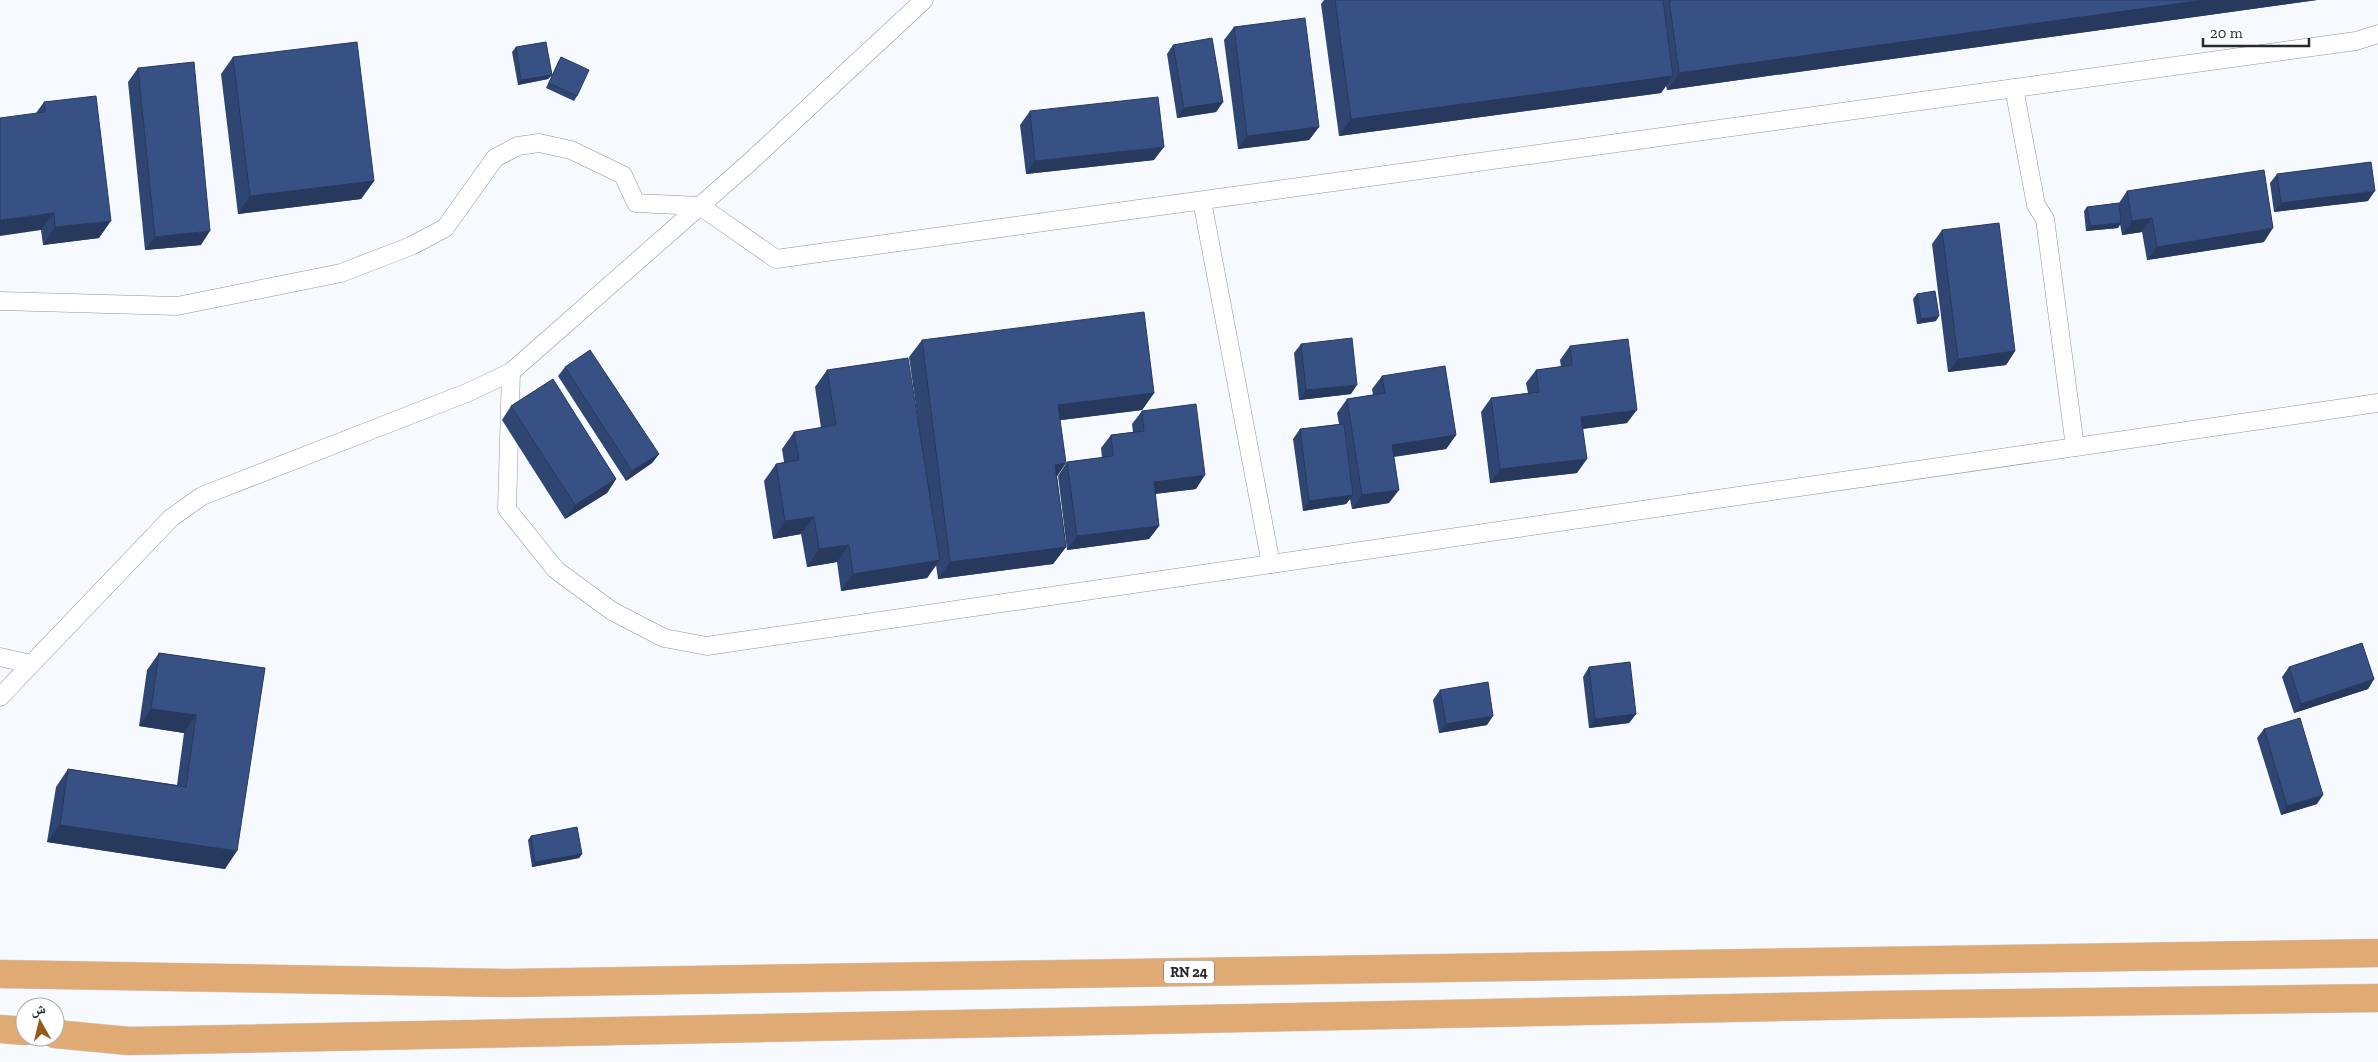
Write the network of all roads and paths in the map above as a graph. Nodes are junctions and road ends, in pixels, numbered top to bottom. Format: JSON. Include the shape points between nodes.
{"nodes":[{"id":1,"x":924,"y":0,"type":"edge"},
{"id":2,"x":2378,"y":34,"type":"edge"},
{"id":3,"x":2014,"y":88,"type":"junction"},
{"id":4,"x":1202,"y":201,"type":"junction"},
{"id":5,"x":700,"y":206,"type":"junction"},
{"id":6,"x":0,"y":301,"type":"edge"},
{"id":7,"x":511,"y":372,"type":"junction"},
{"id":8,"x":2378,"y":403,"type":"edge"},
{"id":9,"x":2075,"y":447,"type":"junction"},
{"id":10,"x":1272,"y":564,"type":"junction"},
{"id":11,"x":0,"y":657,"type":"edge"},
{"id":12,"x":32,"y":664,"type":"junction"},
{"id":13,"x":0,"y":697,"type":"edge"},
{"id":14,"x":2378,"y":953,"type":"edge"},
{"id":15,"x":0,"y":974,"type":"edge"},
{"id":16,"x":2378,"y":998,"type":"edge"},
{"id":17,"x":0,"y":1029,"type":"edge"},
{"id":18,"x":15,"y":1030,"type":"edge"},
{"id":19,"x":65,"y":1035,"type":"edge"}],
"edges":[{"from":1,"to":5,"type":"lane"},
{"from":2,"to":3,"type":"lane","via":[[2356,41]]},
{"from":3,"to":4,"type":"lane"},
{"from":3,"to":9,"type":"lane","via":[[2036,205],[2045,219]]},
{"from":4,"to":5,"type":"lane","via":[[776,259]]},
{"from":4,"to":10,"type":"lane"},
{"from":5,"to":6,"type":"lane","via":[[636,204],[623,176],[571,150],[539,143],[518,146],[495,158],[445,228],[411,246],[341,274],[177,306]]},
{"from":5,"to":7,"type":"lane"},
{"from":7,"to":10,"type":"lane","via":[[506,509],[556,570],[612,611],[664,638],[707,646]]},
{"from":7,"to":12,"type":"lane","via":[[469,392],[202,496],[172,518]]},
{"from":8,"to":9,"type":"lane"},
{"from":9,"to":10,"type":"lane"},
{"from":11,"to":12,"type":"lane"},
{"from":12,"to":13,"type":"lane"},
{"from":14,"to":15,"type":"highway","number":"RN 24","via":[[504,983]]},
{"from":16,"to":19,"type":"highway","via":[[1877,1005],[130,1041]]},
{"from":17,"to":18,"type":"highway"}]}
